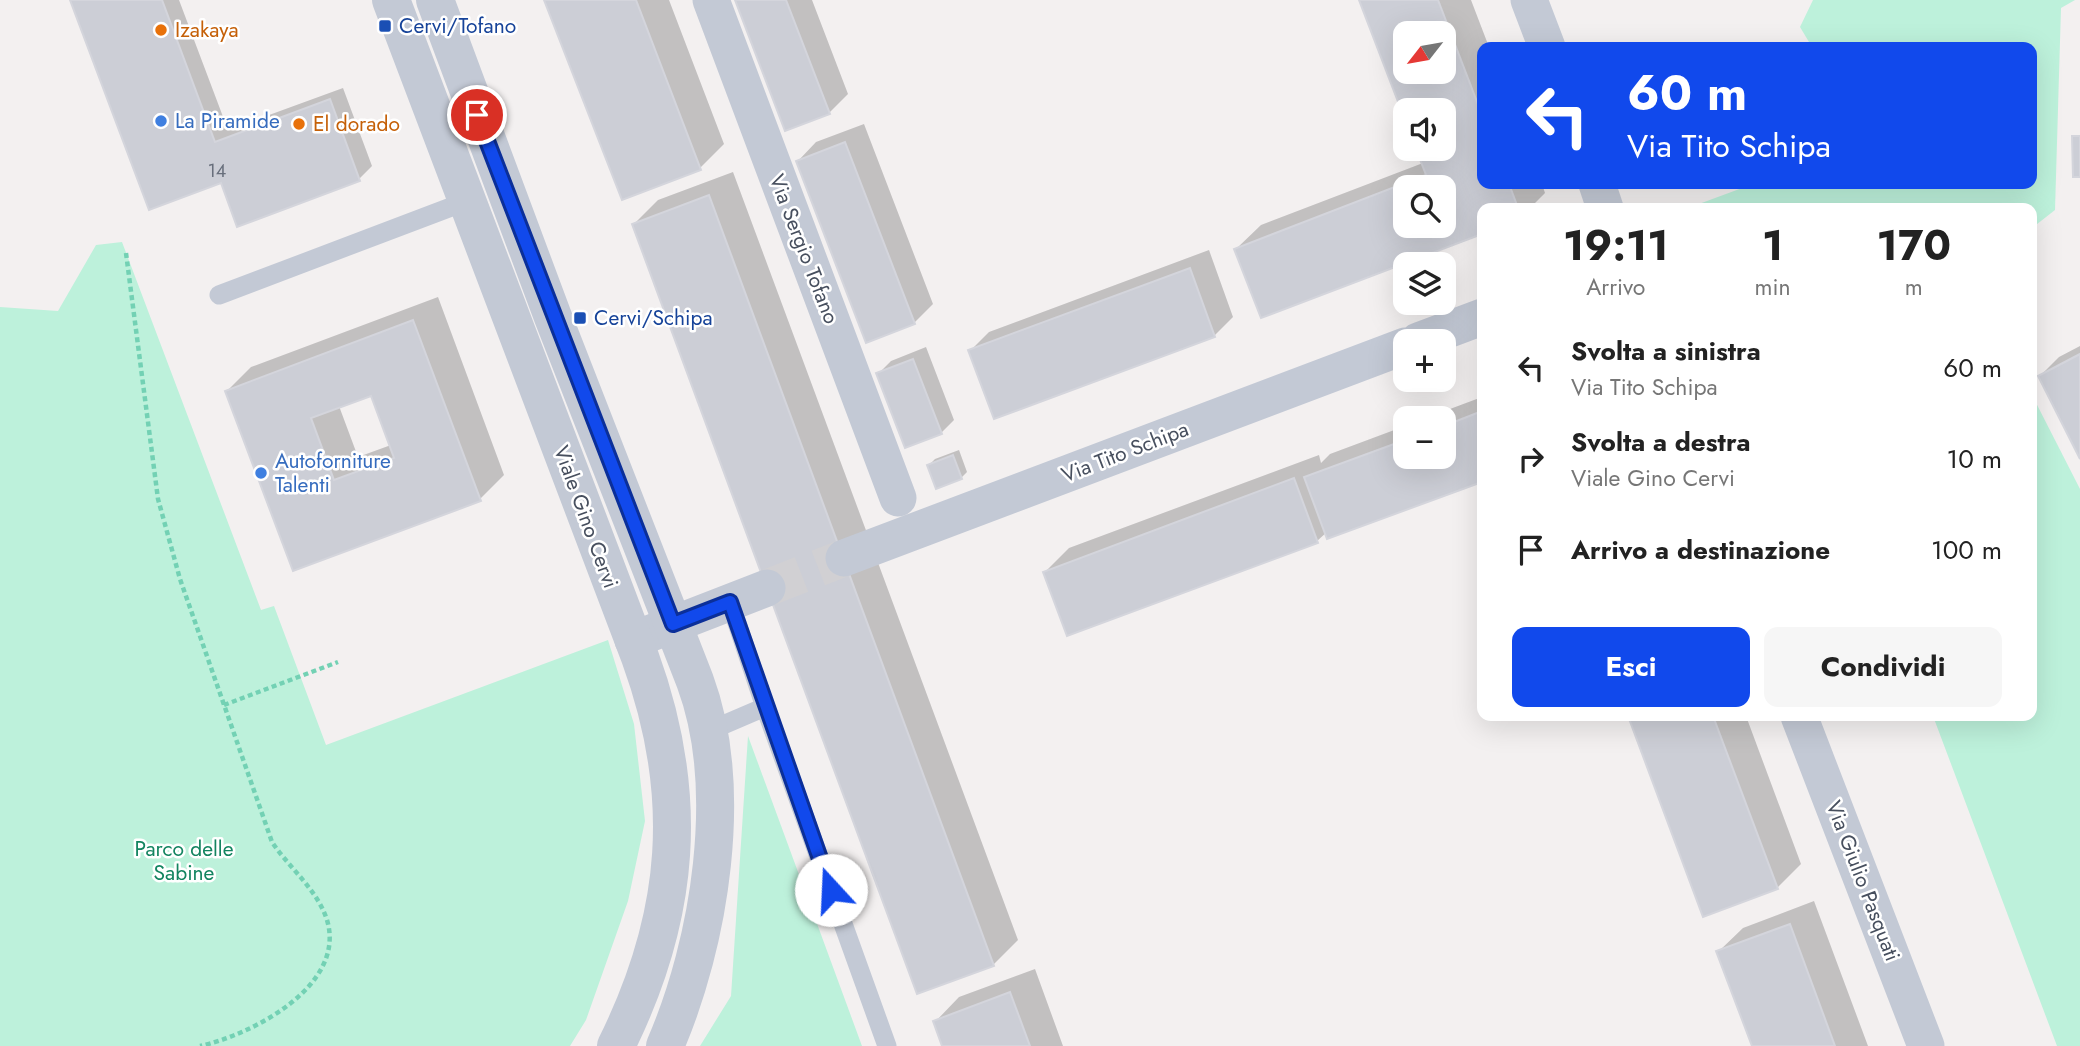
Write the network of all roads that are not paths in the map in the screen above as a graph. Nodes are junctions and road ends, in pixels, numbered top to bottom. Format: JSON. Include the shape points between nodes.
{"nodes":[{"id":1,"x":391,"y":0,"type":"edge"},
{"id":2,"x":435,"y":0,"type":"edge"},
{"id":3,"x":711,"y":0,"type":"edge"},
{"id":4,"x":1529,"y":0,"type":"edge"},
{"id":5,"x":1545,"y":42,"type":"edge"},
{"id":6,"x":467,"y":201,"type":"junction"},
{"id":7,"x":219,"y":295,"type":"dead end"},
{"id":8,"x":1477,"y":319,"type":"edge"},
{"id":9,"x":1450,"y":329,"type":"edge"},
{"id":10,"x":1393,"y":351,"type":"edge"},
{"id":11,"x":898,"y":498,"type":"dead end"},
{"id":12,"x":844,"y":558,"type":"tunnel mouth"},
{"id":13,"x":767,"y":588,"type":"tunnel mouth"},
{"id":14,"x":730,"y":602,"type":"junction"},
{"id":15,"x":673,"y":624,"type":"junction"},
{"id":16,"x":633,"y":639,"type":"junction"},
{"id":17,"x":765,"y":707,"type":"junction"},
{"id":18,"x":1801,"y":721,"type":"edge"},
{"id":19,"x":709,"y":730,"type":"junction"},
{"id":20,"x":616,"y":1046,"type":"edge"},
{"id":21,"x":665,"y":1046,"type":"edge"},
{"id":22,"x":887,"y":1046,"type":"edge"},
{"id":23,"x":1926,"y":1046,"type":"edge"}],
"edges":[{"from":1,"to":6,"type":"street","name":"Viale Gino Cervi"},
{"from":2,"to":15,"type":"street","name":"Viale Gino Cervi"},
{"from":3,"to":11,"type":"street","name":"Via Sergio Tofano"},
{"from":4,"to":5,"type":"street"},
{"from":6,"to":7,"type":"lane"},
{"from":6,"to":16,"type":"street","name":"Viale Gino Cervi"},
{"from":8,"to":9,"type":"street"},
{"from":10,"to":12,"type":"street","name":"Via Tito Schipa"},
{"from":13,"to":14,"type":"street"},
{"from":14,"to":15,"type":"street"},
{"from":14,"to":17,"type":"lane"},
{"from":15,"to":16,"type":"street"},
{"from":15,"to":19,"type":"street","name":"Viale Gino Cervi"},
{"from":16,"to":20,"type":"street","name":"Viale Gino Cervi","via":[[662,728],[670,769],[674,839],[658,929]]},
{"from":17,"to":19,"type":"lane"},
{"from":17,"to":22,"type":"lane"},
{"from":18,"to":23,"type":"street","name":"Via Giulio Pasquati"},
{"from":19,"to":21,"type":"street","name":"Viale Gino Cervi","via":[[713,825],[706,897],[695,956]]}]}
